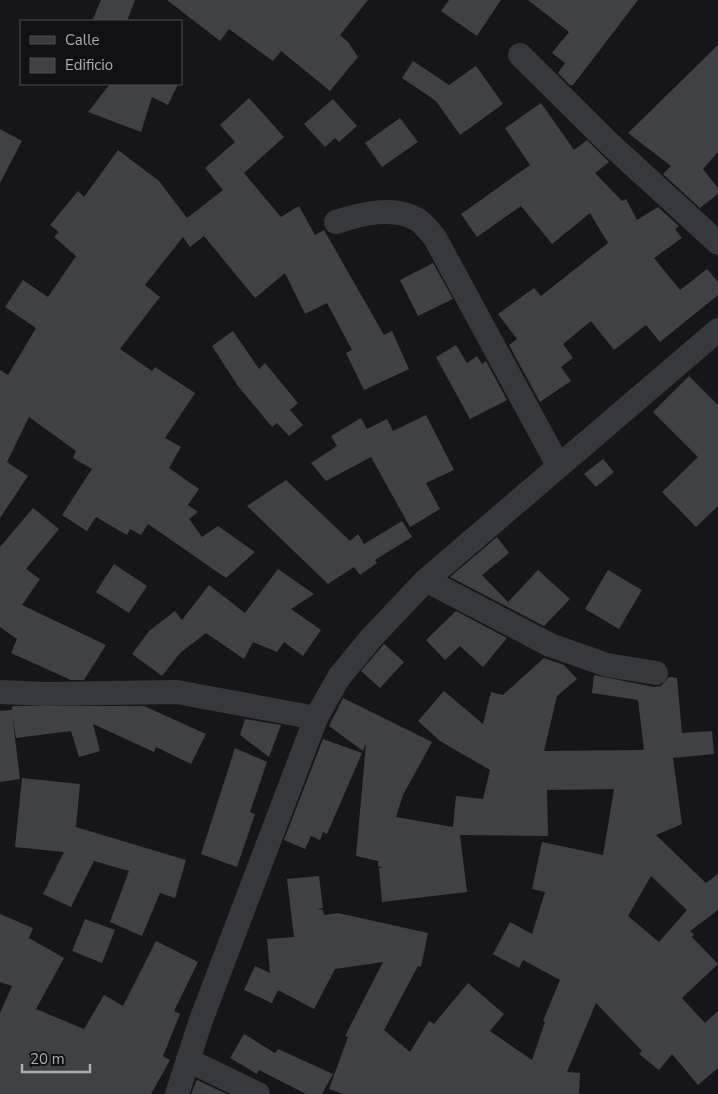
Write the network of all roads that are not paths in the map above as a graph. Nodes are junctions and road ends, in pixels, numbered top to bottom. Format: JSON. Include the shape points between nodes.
{"nodes":[{"id":1,"x":520,"y":55,"type":"dead end"},
{"id":2,"x":336,"y":222,"type":"dead end"},
{"id":3,"x":718,"y":242,"type":"edge"},
{"id":4,"x":718,"y":330,"type":"edge"},
{"id":5,"x":558,"y":465,"type":"junction"},
{"id":6,"x":426,"y":580,"type":"junction"},
{"id":7,"x":656,"y":673,"type":"dead end"},
{"id":8,"x":0,"y":692,"type":"edge"},
{"id":9,"x":316,"y":718,"type":"junction"},
{"id":10,"x":188,"y":1060,"type":"junction"},
{"id":11,"x":177,"y":1094,"type":"edge"},
{"id":12,"x":258,"y":1094,"type":"edge"}],
"edges":[{"from":1,"to":3,"type":"street","via":[[610,144]]},
{"from":2,"to":5,"type":"street","via":[[364,213],[394,212],[418,220],[435,238]]},
{"from":4,"to":5,"type":"street"},
{"from":5,"to":6,"type":"street"},
{"from":6,"to":7,"type":"street","via":[[550,645],[607,665]]},
{"from":6,"to":9,"type":"street","via":[[339,677]]},
{"from":8,"to":9,"type":"street","via":[[176,692]]},
{"from":9,"to":10,"type":"street"},
{"from":10,"to":11,"type":"street"},
{"from":10,"to":12,"type":"street"}]}
